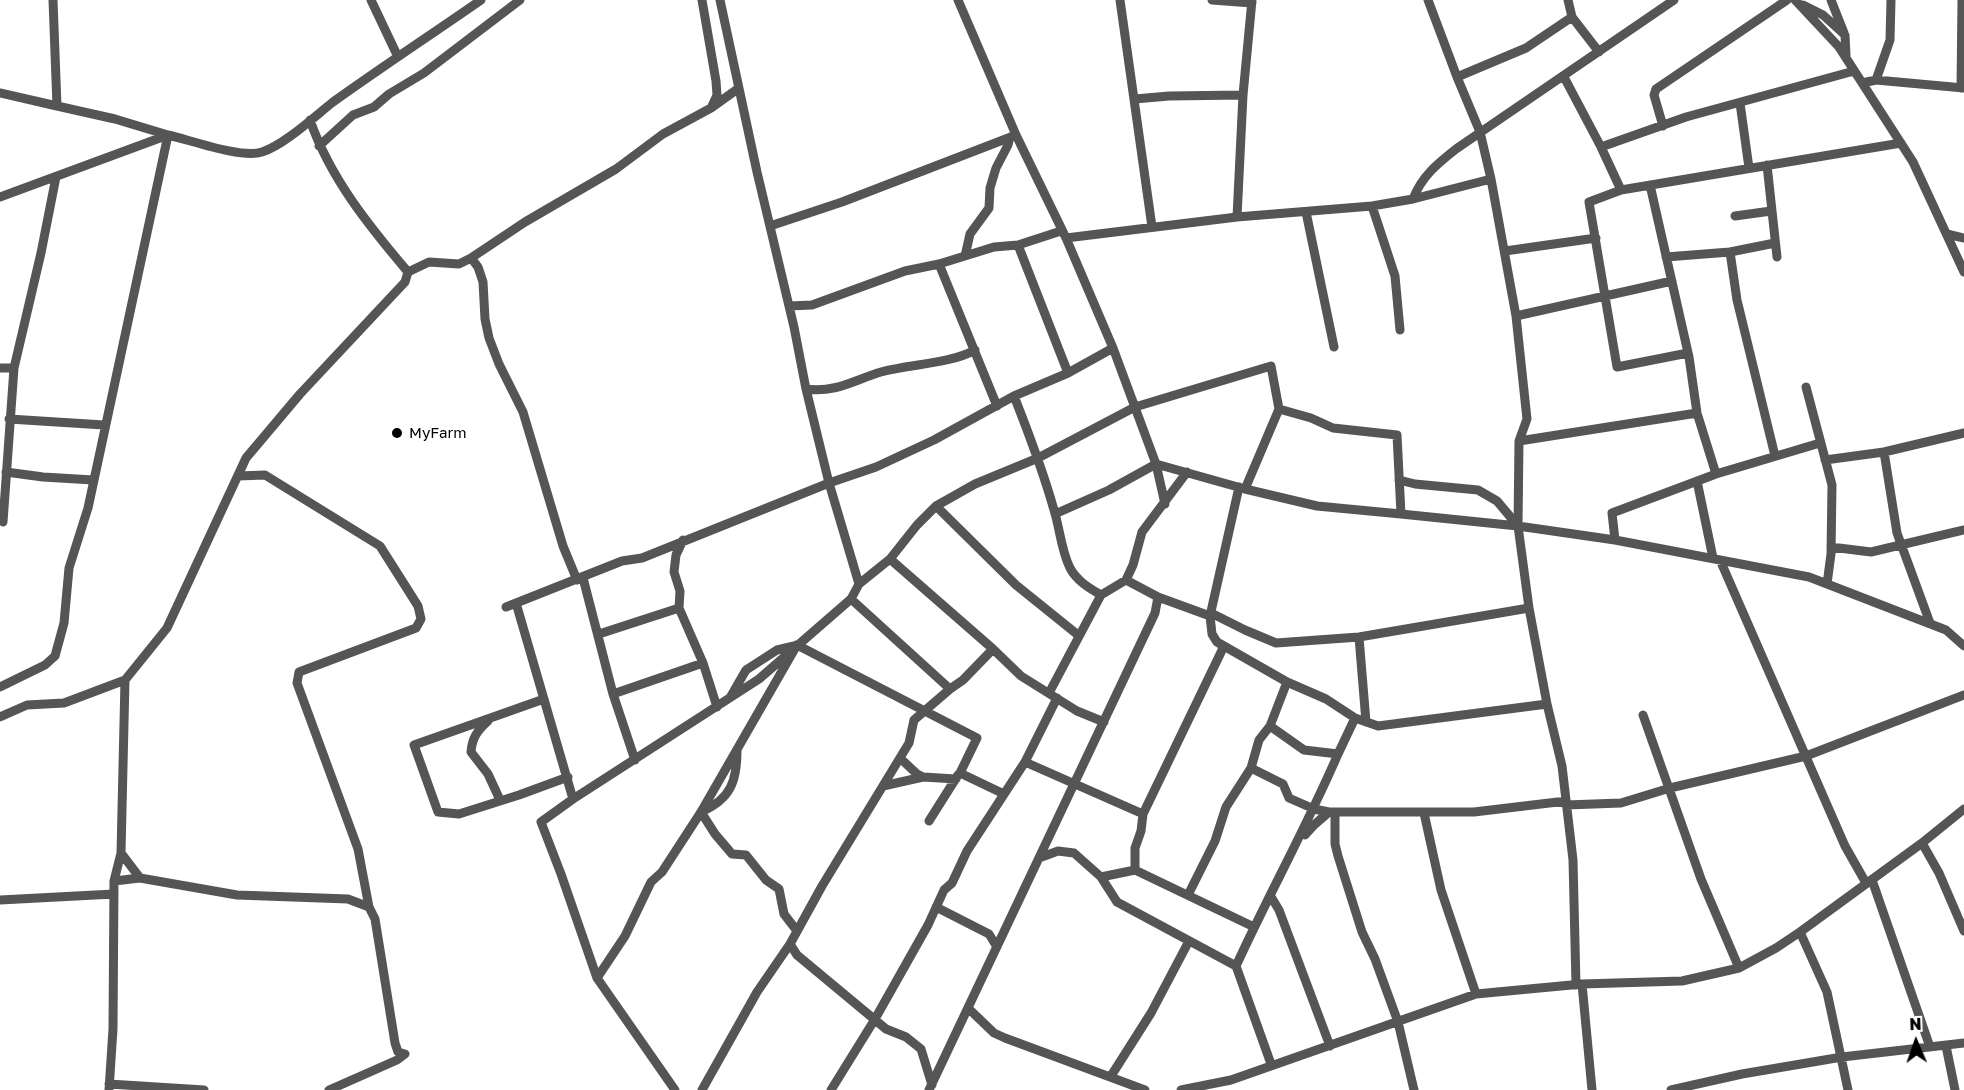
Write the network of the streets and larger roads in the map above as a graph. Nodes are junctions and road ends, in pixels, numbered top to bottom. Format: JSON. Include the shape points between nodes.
{"nodes":[{"id":1,"x":53,"y":0,"type":"edge"},
{"id":2,"x":371,"y":0,"type":"edge"},
{"id":3,"x":481,"y":0,"type":"edge"},
{"id":4,"x":520,"y":0,"type":"edge"},
{"id":5,"x":702,"y":0,"type":"edge"},
{"id":6,"x":720,"y":0,"type":"edge"},
{"id":7,"x":958,"y":0,"type":"edge"},
{"id":8,"x":1120,"y":0,"type":"edge"},
{"id":9,"x":1212,"y":0,"type":"edge"},
{"id":10,"x":1428,"y":0,"type":"edge"},
{"id":11,"x":1568,"y":0,"type":"edge"},
{"id":12,"x":1674,"y":0,"type":"edge"},
{"id":13,"x":1787,"y":0,"type":"edge"},
{"id":14,"x":1795,"y":0,"type":"edge"},
{"id":15,"x":1831,"y":0,"type":"edge"},
{"id":16,"x":1891,"y":0,"type":"edge"},
{"id":17,"x":1962,"y":0,"type":"edge"},
{"id":18,"x":1252,"y":2,"type":"edge"},
{"id":19,"x":470,"y":3,"type":"edge"},
{"id":20,"x":1572,"y":17,"type":"junction"},
{"id":21,"x":1845,"y":35,"type":"junction"},
{"id":22,"x":1599,"y":52,"type":"junction"},
{"id":23,"x":398,"y":57,"type":"junction"},
{"id":24,"x":1846,"y":58,"type":"junction"},
{"id":25,"x":1854,"y":71,"type":"junction"},
{"id":26,"x":1457,"y":77,"type":"junction"},
{"id":27,"x":1564,"y":77,"type":"junction"},
{"id":28,"x":1876,"y":80,"type":"junction"},
{"id":29,"x":1862,"y":83,"type":"junction"},
{"id":30,"x":739,"y":88,"type":"junction"},
{"id":31,"x":1963,"y":88,"type":"edge"},
{"id":32,"x":0,"y":93,"type":"edge"},
{"id":33,"x":1243,"y":95,"type":"junction"},
{"id":34,"x":1135,"y":99,"type":"junction"},
{"id":35,"x":1740,"y":103,"type":"junction"},
{"id":36,"x":57,"y":106,"type":"junction"},
{"id":37,"x":711,"y":108,"type":"junction"},
{"id":38,"x":310,"y":120,"type":"junction"},
{"id":39,"x":1663,"y":126,"type":"junction"},
{"id":40,"x":1480,"y":132,"type":"junction"},
{"id":41,"x":168,"y":135,"type":"junction"},
{"id":42,"x":1013,"y":136,"type":"junction"},
{"id":43,"x":1901,"y":143,"type":"junction"},
{"id":44,"x":319,"y":146,"type":"junction"},
{"id":45,"x":1602,"y":147,"type":"junction"},
{"id":46,"x":1767,"y":165,"type":"junction"},
{"id":47,"x":1749,"y":168,"type":"junction"},
{"id":48,"x":56,"y":177,"type":"junction"},
{"id":49,"x":1491,"y":179,"type":"junction"},
{"id":50,"x":1650,"y":185,"type":"junction"},
{"id":51,"x":1621,"y":190,"type":"junction"},
{"id":52,"x":0,"y":197,"type":"edge"},
{"id":53,"x":1413,"y":199,"type":"junction"},
{"id":54,"x":1372,"y":206,"type":"junction"},
{"id":55,"x":1771,"y":211,"type":"junction"},
{"id":56,"x":1306,"y":212,"type":"junction"},
{"id":57,"x":1735,"y":216,"type":"dead end"},
{"id":58,"x":1237,"y":217,"type":"junction"},
{"id":59,"x":770,"y":226,"type":"junction"},
{"id":60,"x":1152,"y":227,"type":"junction"},
{"id":61,"x":1947,"y":234,"type":"junction"},
{"id":62,"x":1064,"y":235,"type":"junction"},
{"id":63,"x":1596,"y":238,"type":"junction"},
{"id":64,"x":1964,"y":238,"type":"edge"},
{"id":65,"x":1774,"y":243,"type":"junction"},
{"id":66,"x":1018,"y":245,"type":"junction"},
{"id":67,"x":1505,"y":251,"type":"junction"},
{"id":68,"x":1730,"y":252,"type":"junction"},
{"id":69,"x":965,"y":256,"type":"junction"},
{"id":70,"x":1666,"y":257,"type":"junction"},
{"id":71,"x":1776,"y":257,"type":"dead end"},
{"id":72,"x":471,"y":258,"type":"junction"},
{"id":73,"x":939,"y":264,"type":"junction"},
{"id":74,"x":408,"y":272,"type":"junction"},
{"id":75,"x":1964,"y":272,"type":"edge"},
{"id":76,"x":1672,"y":281,"type":"junction"},
{"id":77,"x":1605,"y":296,"type":"junction"},
{"id":78,"x":789,"y":306,"type":"junction"},
{"id":79,"x":1516,"y":316,"type":"junction"},
{"id":80,"x":1400,"y":330,"type":"dead end"},
{"id":81,"x":1334,"y":347,"type":"dead end"},
{"id":82,"x":1113,"y":348,"type":"junction"},
{"id":83,"x":975,"y":350,"type":"junction"},
{"id":84,"x":1688,"y":353,"type":"junction"},
{"id":85,"x":0,"y":368,"type":"edge"},
{"id":86,"x":14,"y":368,"type":"junction"},
{"id":87,"x":1068,"y":373,"type":"junction"},
{"id":88,"x":1806,"y":387,"type":"dead end"},
{"id":89,"x":806,"y":389,"type":"junction"},
{"id":90,"x":1014,"y":396,"type":"junction"},
{"id":91,"x":997,"y":406,"type":"junction"},
{"id":92,"x":1135,"y":407,"type":"junction"},
{"id":93,"x":1279,"y":409,"type":"junction"},
{"id":94,"x":1698,"y":413,"type":"junction"},
{"id":95,"x":9,"y":419,"type":"junction"},
{"id":96,"x":1527,"y":419,"type":"junction"},
{"id":97,"x":104,"y":424,"type":"junction"},
{"id":98,"x":1964,"y":433,"type":"edge"},
{"id":99,"x":1538,"y":438,"type":"junction"},
{"id":100,"x":1520,"y":441,"type":"junction"},
{"id":101,"x":1820,"y":443,"type":"junction"},
{"id":102,"x":1884,"y":452,"type":"junction"},
{"id":103,"x":1775,"y":456,"type":"junction"},
{"id":104,"x":1038,"y":458,"type":"junction"},
{"id":105,"x":1825,"y":460,"type":"junction"},
{"id":106,"x":1156,"y":464,"type":"junction"},
{"id":107,"x":6,"y":472,"type":"junction"},
{"id":108,"x":1187,"y":472,"type":"junction"},
{"id":109,"x":1716,"y":474,"type":"junction"},
{"id":110,"x":238,"y":476,"type":"junction"},
{"id":111,"x":93,"y":480,"type":"junction"},
{"id":112,"x":1399,"y":480,"type":"junction"},
{"id":113,"x":1697,"y":481,"type":"junction"},
{"id":114,"x":829,"y":483,"type":"junction"},
{"id":115,"x":1242,"y":488,"type":"junction"},
{"id":116,"x":1165,"y":504,"type":"junction"},
{"id":117,"x":936,"y":506,"type":"junction"},
{"id":118,"x":1055,"y":514,"type":"junction"},
{"id":119,"x":1401,"y":514,"type":"junction"},
{"id":120,"x":3,"y":522,"type":"dead end"},
{"id":121,"x":1518,"y":526,"type":"junction"},
{"id":122,"x":1964,"y":530,"type":"edge"},
{"id":123,"x":683,"y":540,"type":"junction"},
{"id":124,"x":1615,"y":540,"type":"junction"},
{"id":125,"x":1901,"y":544,"type":"junction"},
{"id":126,"x":1831,"y":547,"type":"junction"},
{"id":127,"x":890,"y":559,"type":"junction"},
{"id":128,"x":1716,"y":559,"type":"junction"},
{"id":129,"x":580,"y":579,"type":"junction"},
{"id":130,"x":1126,"y":580,"type":"junction"},
{"id":131,"x":859,"y":584,"type":"junction"},
{"id":132,"x":1827,"y":584,"type":"junction"},
{"id":133,"x":1101,"y":595,"type":"junction"},
{"id":134,"x":1158,"y":597,"type":"junction"},
{"id":135,"x":851,"y":599,"type":"junction"},
{"id":136,"x":516,"y":603,"type":"junction"},
{"id":137,"x":506,"y":607,"type":"dead end"},
{"id":138,"x":679,"y":608,"type":"junction"},
{"id":139,"x":1529,"y":608,"type":"junction"},
{"id":140,"x":1210,"y":614,"type":"junction"},
{"id":141,"x":1930,"y":623,"type":"junction"},
{"id":142,"x":599,"y":634,"type":"junction"},
{"id":143,"x":1078,"y":635,"type":"junction"},
{"id":144,"x":1359,"y":637,"type":"junction"},
{"id":145,"x":797,"y":645,"type":"junction"},
{"id":146,"x":1224,"y":646,"type":"junction"},
{"id":147,"x":1964,"y":646,"type":"edge"},
{"id":148,"x":993,"y":649,"type":"junction"},
{"id":149,"x":703,"y":663,"type":"junction"},
{"id":150,"x":759,"y":679,"type":"junction"},
{"id":151,"x":125,"y":681,"type":"junction"},
{"id":152,"x":1287,"y":682,"type":"junction"},
{"id":153,"x":0,"y":687,"type":"edge"},
{"id":154,"x":950,"y":688,"type":"junction"},
{"id":155,"x":614,"y":694,"type":"junction"},
{"id":156,"x":770,"y":695,"type":"junction"},
{"id":157,"x":1964,"y":695,"type":"edge"},
{"id":158,"x":1053,"y":696,"type":"junction"},
{"id":159,"x":544,"y":699,"type":"junction"},
{"id":160,"x":729,"y":699,"type":"junction"},
{"id":161,"x":1547,"y":704,"type":"junction"},
{"id":162,"x":717,"y":707,"type":"junction"},
{"id":163,"x":925,"y":711,"type":"junction"},
{"id":164,"x":1643,"y":715,"type":"dead end"},
{"id":165,"x":0,"y":717,"type":"edge"},
{"id":166,"x":493,"y":717,"type":"junction"},
{"id":167,"x":1355,"y":718,"type":"junction"},
{"id":168,"x":1104,"y":722,"type":"junction"},
{"id":169,"x":1366,"y":722,"type":"junction"},
{"id":170,"x":1270,"y":726,"type":"junction"},
{"id":171,"x":736,"y":750,"type":"junction"},
{"id":172,"x":1338,"y":754,"type":"junction"},
{"id":173,"x":1806,"y":756,"type":"junction"},
{"id":174,"x":900,"y":758,"type":"junction"},
{"id":175,"x":635,"y":760,"type":"junction"},
{"id":176,"x":1024,"y":762,"type":"junction"},
{"id":177,"x":1251,"y":768,"type":"junction"},
{"id":178,"x":958,"y":776,"type":"junction"},
{"id":179,"x":568,"y":777,"type":"junction"},
{"id":180,"x":923,"y":777,"type":"junction"},
{"id":181,"x":1073,"y":784,"type":"junction"},
{"id":182,"x":883,"y":786,"type":"junction"},
{"id":183,"x":1670,"y":788,"type":"junction"},
{"id":184,"x":1004,"y":794,"type":"junction"},
{"id":185,"x":573,"y":799,"type":"junction"},
{"id":186,"x":500,"y":800,"type":"junction"},
{"id":187,"x":1566,"y":803,"type":"junction"},
{"id":188,"x":1314,"y":809,"type":"junction"},
{"id":189,"x":1964,"y":809,"type":"edge"},
{"id":190,"x":701,"y":812,"type":"junction"},
{"id":191,"x":1332,"y":812,"type":"junction"},
{"id":192,"x":1424,"y":813,"type":"junction"},
{"id":193,"x":1143,"y":814,"type":"junction"},
{"id":194,"x":930,"y":821,"type":"dead end"},
{"id":195,"x":1922,"y":843,"type":"junction"},
{"id":196,"x":1294,"y":849,"type":"junction"},
{"id":197,"x":121,"y":853,"type":"junction"},
{"id":198,"x":1039,"y":858,"type":"junction"},
{"id":199,"x":1135,"y":870,"type":"junction"},
{"id":200,"x":1101,"y":877,"type":"junction"},
{"id":201,"x":141,"y":878,"type":"junction"},
{"id":202,"x":114,"y":881,"type":"junction"},
{"id":203,"x":1869,"y":881,"type":"junction"},
{"id":204,"x":114,"y":894,"type":"junction"},
{"id":205,"x":1188,"y":895,"type":"junction"},
{"id":206,"x":1270,"y":895,"type":"junction"},
{"id":207,"x":0,"y":900,"type":"edge"},
{"id":208,"x":369,"y":907,"type":"junction"},
{"id":209,"x":936,"y":908,"type":"junction"},
{"id":210,"x":1254,"y":927,"type":"junction"},
{"id":211,"x":797,"y":931,"type":"junction"},
{"id":212,"x":1964,"y":931,"type":"edge"},
{"id":213,"x":1004,"y":932,"type":"junction"},
{"id":214,"x":1800,"y":932,"type":"junction"},
{"id":215,"x":989,"y":934,"type":"junction"},
{"id":216,"x":1189,"y":941,"type":"junction"},
{"id":217,"x":790,"y":944,"type":"junction"},
{"id":218,"x":998,"y":947,"type":"junction"},
{"id":219,"x":1236,"y":966,"type":"junction"},
{"id":220,"x":1739,"y":968,"type":"junction"},
{"id":221,"x":597,"y":978,"type":"junction"},
{"id":222,"x":1579,"y":984,"type":"junction"},
{"id":223,"x":1476,"y":994,"type":"junction"},
{"id":224,"x":969,"y":1009,"type":"junction"},
{"id":225,"x":875,"y":1018,"type":"junction"},
{"id":226,"x":1398,"y":1022,"type":"junction"},
{"id":227,"x":1964,"y":1043,"type":"edge"},
{"id":228,"x":1330,"y":1046,"type":"junction"},
{"id":229,"x":1946,"y":1046,"type":"junction"},
{"id":230,"x":1930,"y":1047,"type":"junction"},
{"id":231,"x":1842,"y":1057,"type":"junction"},
{"id":232,"x":1271,"y":1065,"type":"junction"},
{"id":233,"x":1112,"y":1076,"type":"junction"},
{"id":234,"x":1231,"y":1080,"type":"junction"},
{"id":235,"x":109,"y":1087,"type":"edge"},
{"id":236,"x":931,"y":1087,"type":"edge"},
{"id":237,"x":204,"y":1090,"type":"edge"},
{"id":238,"x":329,"y":1090,"type":"edge"},
{"id":239,"x":675,"y":1090,"type":"edge"},
{"id":240,"x":702,"y":1090,"type":"edge"},
{"id":241,"x":831,"y":1090,"type":"edge"},
{"id":242,"x":1145,"y":1090,"type":"edge"},
{"id":243,"x":1181,"y":1090,"type":"edge"},
{"id":244,"x":1233,"y":1090,"type":"edge"},
{"id":245,"x":1414,"y":1090,"type":"edge"},
{"id":246,"x":1592,"y":1090,"type":"edge"},
{"id":247,"x":1671,"y":1090,"type":"edge"},
{"id":248,"x":1848,"y":1090,"type":"edge"},
{"id":249,"x":1955,"y":1090,"type":"edge"}],
"edges":[{"from":1,"to":36,"type":"street"},
{"from":2,"to":23,"type":"street"},
{"from":3,"to":19,"type":"street"},
{"from":4,"to":44,"type":"street","via":[[424,74],[353,116]]},
{"from":5,"to":37,"type":"street","via":[[717,95]]},
{"from":6,"to":30,"type":"street"},
{"from":7,"to":42,"type":"street"},
{"from":8,"to":34,"type":"street"},
{"from":9,"to":18,"type":"street"},
{"from":10,"to":26,"type":"street"},
{"from":11,"to":20,"type":"street"},
{"from":12,"to":22,"type":"street"},
{"from":13,"to":39,"type":"street","via":[[1656,89],[1654,95]]},
{"from":14,"to":21,"type":"street","via":[[1823,15]]},
{"from":14,"to":24,"type":"street"},
{"from":15,"to":21,"type":"street"},
{"from":16,"to":28,"type":"street","via":[[1890,40]]},
{"from":17,"to":31,"type":"street"},
{"from":18,"to":33,"type":"street"},
{"from":19,"to":23,"type":"street"},
{"from":20,"to":22,"type":"street"},
{"from":20,"to":26,"type":"street","via":[[1526,48]]},
{"from":21,"to":24,"type":"street"},
{"from":22,"to":27,"type":"street"},
{"from":23,"to":38,"type":"street"},
{"from":24,"to":25,"type":"street"},
{"from":25,"to":29,"type":"street"},
{"from":25,"to":35,"type":"street"},
{"from":26,"to":40,"type":"street"},
{"from":27,"to":40,"type":"street"},
{"from":27,"to":45,"type":"street"},
{"from":28,"to":29,"type":"street"},
{"from":28,"to":31,"type":"street"},
{"from":29,"to":43,"type":"street"},
{"from":30,"to":37,"type":"street"},
{"from":30,"to":59,"type":"street"},
{"from":32,"to":36,"type":"street"},
{"from":33,"to":34,"type":"street"},
{"from":33,"to":58,"type":"street"},
{"from":34,"to":60,"type":"street"},
{"from":35,"to":39,"type":"street"},
{"from":35,"to":47,"type":"street"},
{"from":36,"to":41,"type":"street"},
{"from":37,"to":72,"type":"street","via":[[663,134],[616,169]]},
{"from":38,"to":41,"type":"street","via":[[261,153],[234,153]]},
{"from":38,"to":44,"type":"street"},
{"from":39,"to":45,"type":"street"},
{"from":40,"to":49,"type":"street"},
{"from":40,"to":53,"type":"street","via":[[1430,169]]},
{"from":41,"to":48,"type":"street"},
{"from":41,"to":97,"type":"street"},
{"from":42,"to":59,"type":"street"},
{"from":42,"to":62,"type":"street"},
{"from":42,"to":69,"type":"street","via":[[996,168],[989,208],[970,234]]},
{"from":43,"to":46,"type":"street"},
{"from":43,"to":61,"type":"street","via":[[1914,162]]},
{"from":44,"to":74,"type":"street","via":[[354,205]]},
{"from":45,"to":51,"type":"street"},
{"from":46,"to":47,"type":"street"},
{"from":46,"to":55,"type":"street"},
{"from":47,"to":50,"type":"street"},
{"from":48,"to":52,"type":"street"},
{"from":48,"to":86,"type":"street"},
{"from":49,"to":53,"type":"street"},
{"from":49,"to":67,"type":"street"},
{"from":50,"to":51,"type":"street"},
{"from":50,"to":70,"type":"street"},
{"from":51,"to":63,"type":"street","via":[[1589,202]]},
{"from":53,"to":54,"type":"street"},
{"from":54,"to":56,"type":"street"},
{"from":54,"to":80,"type":"street","via":[[1395,276]]},
{"from":55,"to":57,"type":"street"},
{"from":55,"to":65,"type":"street"},
{"from":56,"to":58,"type":"street"},
{"from":56,"to":81,"type":"street"},
{"from":58,"to":60,"type":"street"},
{"from":59,"to":78,"type":"street"},
{"from":60,"to":62,"type":"street"},
{"from":61,"to":64,"type":"street"},
{"from":61,"to":75,"type":"street"},
{"from":62,"to":66,"type":"street"},
{"from":62,"to":82,"type":"street"},
{"from":63,"to":67,"type":"street"},
{"from":63,"to":77,"type":"street"},
{"from":65,"to":68,"type":"street"},
{"from":65,"to":71,"type":"street"},
{"from":66,"to":69,"type":"street"},
{"from":66,"to":87,"type":"street"},
{"from":67,"to":79,"type":"street"},
{"from":68,"to":70,"type":"street"},
{"from":68,"to":103,"type":"street","via":[[1737,300]]},
{"from":69,"to":73,"type":"street"},
{"from":70,"to":76,"type":"street"},
{"from":72,"to":74,"type":"street","via":[[459,264],[429,262]]},
{"from":72,"to":129,"type":"street","via":[[483,282],[489,338],[523,412],[563,546]]},
{"from":73,"to":78,"type":"street","via":[[904,271],[812,305]]},
{"from":73,"to":83,"type":"street"},
{"from":74,"to":110,"type":"street","via":[[405,282],[246,458]]},
{"from":76,"to":77,"type":"street"},
{"from":76,"to":84,"type":"street"},
{"from":77,"to":79,"type":"street"},
{"from":77,"to":84,"type":"street","via":[[1617,368]]},
{"from":78,"to":89,"type":"street"},
{"from":79,"to":96,"type":"street"},
{"from":82,"to":87,"type":"street"},
{"from":82,"to":92,"type":"street"},
{"from":83,"to":89,"type":"street","via":[[963,357],[881,372],[842,387]]},
{"from":83,"to":91,"type":"street"},
{"from":84,"to":94,"type":"street"},
{"from":85,"to":86,"type":"street"},
{"from":86,"to":95,"type":"street"},
{"from":87,"to":90,"type":"street"},
{"from":88,"to":101,"type":"street"},
{"from":89,"to":114,"type":"street"},
{"from":90,"to":91,"type":"street"},
{"from":90,"to":104,"type":"street"},
{"from":91,"to":114,"type":"street","via":[[876,467]]},
{"from":92,"to":93,"type":"street","via":[[1271,366]]},
{"from":92,"to":104,"type":"street"},
{"from":92,"to":106,"type":"street"},
{"from":93,"to":112,"type":"street","via":[[1333,428],[1397,435]]},
{"from":93,"to":115,"type":"street"},
{"from":94,"to":99,"type":"street"},
{"from":94,"to":109,"type":"street"},
{"from":95,"to":97,"type":"street"},
{"from":95,"to":107,"type":"street"},
{"from":96,"to":99,"type":"street"},
{"from":96,"to":100,"type":"street"},
{"from":97,"to":111,"type":"street"},
{"from":98,"to":102,"type":"street"},
{"from":99,"to":100,"type":"street"},
{"from":100,"to":121,"type":"street"},
{"from":101,"to":103,"type":"street"},
{"from":101,"to":105,"type":"street"},
{"from":102,"to":105,"type":"street"},
{"from":102,"to":125,"type":"street"},
{"from":103,"to":109,"type":"street"},
{"from":104,"to":117,"type":"street","via":[[975,484]]},
{"from":104,"to":118,"type":"street"},
{"from":105,"to":126,"type":"street","via":[[1832,485]]},
{"from":106,"to":108,"type":"street"},
{"from":106,"to":116,"type":"street"},
{"from":106,"to":118,"type":"street"},
{"from":107,"to":111,"type":"street"},
{"from":107,"to":120,"type":"street"},
{"from":108,"to":115,"type":"street"},
{"from":108,"to":116,"type":"street"},
{"from":109,"to":113,"type":"street"},
{"from":110,"to":151,"type":"street","via":[[167,628]]},
{"from":110,"to":208,"type":"street","via":[[265,475],[381,546],[418,606],[421,619],[416,628],[299,672],[297,683],[358,849]]},
{"from":111,"to":153,"type":"street","via":[[69,568],[64,623],[55,656]]},
{"from":112,"to":119,"type":"street"},
{"from":112,"to":121,"type":"street","via":[[1478,490],[1497,501]]},
{"from":113,"to":124,"type":"street","via":[[1612,513]]},
{"from":113,"to":128,"type":"street"},
{"from":114,"to":123,"type":"street"},
{"from":114,"to":131,"type":"street"},
{"from":115,"to":119,"type":"street","via":[[1317,506]]},
{"from":115,"to":140,"type":"street"},
{"from":116,"to":130,"type":"street","via":[[1142,532]]},
{"from":117,"to":127,"type":"street"},
{"from":117,"to":143,"type":"street","via":[[1016,585]]},
{"from":118,"to":133,"type":"street","via":[[1070,568],[1081,582]]},
{"from":119,"to":121,"type":"street"},
{"from":121,"to":124,"type":"street"},
{"from":121,"to":139,"type":"street"},
{"from":122,"to":125,"type":"street"},
{"from":123,"to":129,"type":"street"},
{"from":123,"to":138,"type":"street","via":[[674,572],[680,591]]},
{"from":124,"to":128,"type":"street"},
{"from":125,"to":126,"type":"street","via":[[1871,552]]},
{"from":125,"to":141,"type":"street"},
{"from":126,"to":132,"type":"street"},
{"from":127,"to":131,"type":"street"},
{"from":127,"to":148,"type":"street"},
{"from":128,"to":132,"type":"street"},
{"from":128,"to":173,"type":"street"},
{"from":129,"to":136,"type":"street"},
{"from":129,"to":142,"type":"street"},
{"from":130,"to":133,"type":"street"},
{"from":130,"to":134,"type":"street"},
{"from":131,"to":135,"type":"street"},
{"from":132,"to":141,"type":"street"},
{"from":133,"to":143,"type":"street"},
{"from":134,"to":140,"type":"street"},
{"from":134,"to":168,"type":"street","via":[[1155,613]]},
{"from":135,"to":145,"type":"street"},
{"from":135,"to":154,"type":"street"},
{"from":136,"to":137,"type":"street"},
{"from":136,"to":159,"type":"street"},
{"from":138,"to":142,"type":"street"},
{"from":138,"to":149,"type":"street"},
{"from":139,"to":144,"type":"street"},
{"from":139,"to":161,"type":"street"},
{"from":140,"to":144,"type":"street","via":[[1276,643]]},
{"from":140,"to":146,"type":"street","via":[[1212,634]]},
{"from":141,"to":147,"type":"street","via":[[1946,630]]},
{"from":142,"to":155,"type":"street"},
{"from":143,"to":158,"type":"street"},
{"from":144,"to":169,"type":"street"},
{"from":145,"to":150,"type":"street"},
{"from":145,"to":156,"type":"street"},
{"from":145,"to":160,"type":"street","via":[[777,650],[746,670]]},
{"from":145,"to":163,"type":"street"},
{"from":146,"to":152,"type":"street"},
{"from":146,"to":193,"type":"street"},
{"from":148,"to":154,"type":"street"},
{"from":148,"to":158,"type":"street","via":[[1021,676]]},
{"from":149,"to":155,"type":"street"},
{"from":149,"to":162,"type":"street"},
{"from":150,"to":156,"type":"street"},
{"from":150,"to":160,"type":"street"},
{"from":151,"to":165,"type":"street","via":[[64,703],[27,705]]},
{"from":151,"to":197,"type":"street"},
{"from":152,"to":167,"type":"street","via":[[1326,699]]},
{"from":152,"to":170,"type":"street"},
{"from":154,"to":163,"type":"street"},
{"from":155,"to":175,"type":"street"},
{"from":156,"to":171,"type":"street"},
{"from":157,"to":173,"type":"street"},
{"from":158,"to":168,"type":"street"},
{"from":158,"to":176,"type":"street"},
{"from":159,"to":166,"type":"street"},
{"from":159,"to":179,"type":"street"},
{"from":160,"to":162,"type":"street"},
{"from":161,"to":169,"type":"street","via":[[1378,726]]},
{"from":161,"to":187,"type":"street","via":[[1562,766]]},
{"from":162,"to":175,"type":"street"},
{"from":163,"to":174,"type":"street","via":[[914,720],[909,743]]},
{"from":163,"to":178,"type":"street","via":[[977,738]]},
{"from":164,"to":183,"type":"street"},
{"from":166,"to":186,"type":"street","via":[[478,730],[471,742],[471,752],[488,774]]},
{"from":166,"to":186,"type":"street","via":[[414,745],[438,812],[459,814]]},
{"from":167,"to":169,"type":"street"},
{"from":167,"to":172,"type":"street"},
{"from":168,"to":181,"type":"street"},
{"from":170,"to":172,"type":"street","via":[[1304,750]]},
{"from":170,"to":177,"type":"street","via":[[1259,740]]},
{"from":171,"to":190,"type":"street"},
{"from":171,"to":190,"type":"street","via":[[734,783],[718,802]]},
{"from":172,"to":188,"type":"street"},
{"from":173,"to":183,"type":"street"},
{"from":173,"to":203,"type":"street","via":[[1845,846]]},
{"from":174,"to":180,"type":"street"},
{"from":174,"to":182,"type":"street"},
{"from":175,"to":185,"type":"street"},
{"from":176,"to":181,"type":"street"},
{"from":176,"to":184,"type":"street"},
{"from":177,"to":188,"type":"street","via":[[1283,784],[1289,798]]},
{"from":177,"to":205,"type":"street","via":[[1226,807],[1215,841]]},
{"from":178,"to":180,"type":"street"},
{"from":178,"to":184,"type":"street"},
{"from":178,"to":194,"type":"street"},
{"from":179,"to":185,"type":"street"},
{"from":179,"to":186,"type":"street"},
{"from":180,"to":182,"type":"street"},
{"from":181,"to":193,"type":"street"},
{"from":181,"to":198,"type":"street"},
{"from":182,"to":211,"type":"street"},
{"from":183,"to":187,"type":"street","via":[[1621,803]]},
{"from":183,"to":220,"type":"street","via":[[1701,879]]},
{"from":184,"to":209,"type":"street"},
{"from":185,"to":221,"type":"street","via":[[541,822]]},
{"from":187,"to":192,"type":"street"},
{"from":187,"to":222,"type":"street"},
{"from":188,"to":191,"type":"street"},
{"from":188,"to":196,"type":"street"},
{"from":189,"to":195,"type":"street"},
{"from":190,"to":211,"type":"street","via":[[732,854],[746,855],[766,880],[779,889],[784,914]]},
{"from":190,"to":221,"type":"street","via":[[662,872],[651,882],[626,936]]},
{"from":191,"to":192,"type":"street"},
{"from":191,"to":196,"type":"street","via":[[1314,825]]},
{"from":191,"to":226,"type":"street","via":[[1335,844],[1344,875]]},
{"from":192,"to":223,"type":"street","via":[[1441,890]]},
{"from":193,"to":199,"type":"street","via":[[1135,848]]},
{"from":195,"to":203,"type":"street"},
{"from":195,"to":212,"type":"street"},
{"from":196,"to":206,"type":"street"},
{"from":197,"to":201,"type":"street"},
{"from":197,"to":202,"type":"street"},
{"from":198,"to":200,"type":"street","via":[[1058,851],[1074,853]]},
{"from":198,"to":213,"type":"street"},
{"from":199,"to":200,"type":"street"},
{"from":199,"to":205,"type":"street"},
{"from":200,"to":216,"type":"street","via":[[1118,902]]},
{"from":201,"to":202,"type":"street"},
{"from":201,"to":208,"type":"street","via":[[237,895],[348,899]]},
{"from":202,"to":204,"type":"street"},
{"from":203,"to":214,"type":"street"},
{"from":203,"to":230,"type":"street"},
{"from":204,"to":207,"type":"street"},
{"from":204,"to":235,"type":"street"},
{"from":205,"to":210,"type":"street"},
{"from":206,"to":210,"type":"street"},
{"from":206,"to":228,"type":"street","via":[[1280,910]]},
{"from":208,"to":238,"type":"street","via":[[375,919],[395,1043],[398,1052],[405,1054]]},
{"from":209,"to":215,"type":"street"},
{"from":209,"to":225,"type":"street"},
{"from":210,"to":219,"type":"street"},
{"from":211,"to":217,"type":"street"},
{"from":213,"to":215,"type":"street"},
{"from":213,"to":218,"type":"street"},
{"from":214,"to":220,"type":"street"},
{"from":214,"to":231,"type":"street","via":[[1827,992]]},
{"from":215,"to":218,"type":"street"},
{"from":216,"to":219,"type":"street"},
{"from":216,"to":233,"type":"street"},
{"from":217,"to":225,"type":"street","via":[[797,955]]},
{"from":217,"to":240,"type":"street","via":[[757,992]]},
{"from":218,"to":224,"type":"street"},
{"from":219,"to":232,"type":"street"},
{"from":220,"to":222,"type":"street","via":[[1682,981]]},
{"from":221,"to":239,"type":"street"},
{"from":222,"to":223,"type":"street"},
{"from":222,"to":246,"type":"street"},
{"from":223,"to":226,"type":"street"},
{"from":224,"to":233,"type":"street","via":[[1005,1038]]},
{"from":224,"to":236,"type":"street"},
{"from":225,"to":236,"type":"street","via":[[921,1049]]},
{"from":225,"to":241,"type":"street"},
{"from":226,"to":228,"type":"street"},
{"from":226,"to":245,"type":"street"},
{"from":227,"to":229,"type":"street"},
{"from":228,"to":232,"type":"street"},
{"from":229,"to":230,"type":"street"},
{"from":229,"to":249,"type":"street"},
{"from":230,"to":231,"type":"street"},
{"from":231,"to":247,"type":"street"},
{"from":231,"to":248,"type":"street"},
{"from":232,"to":234,"type":"street"},
{"from":233,"to":242,"type":"street"},
{"from":234,"to":243,"type":"street"},
{"from":234,"to":244,"type":"street"},
{"from":235,"to":237,"type":"street"}]}
